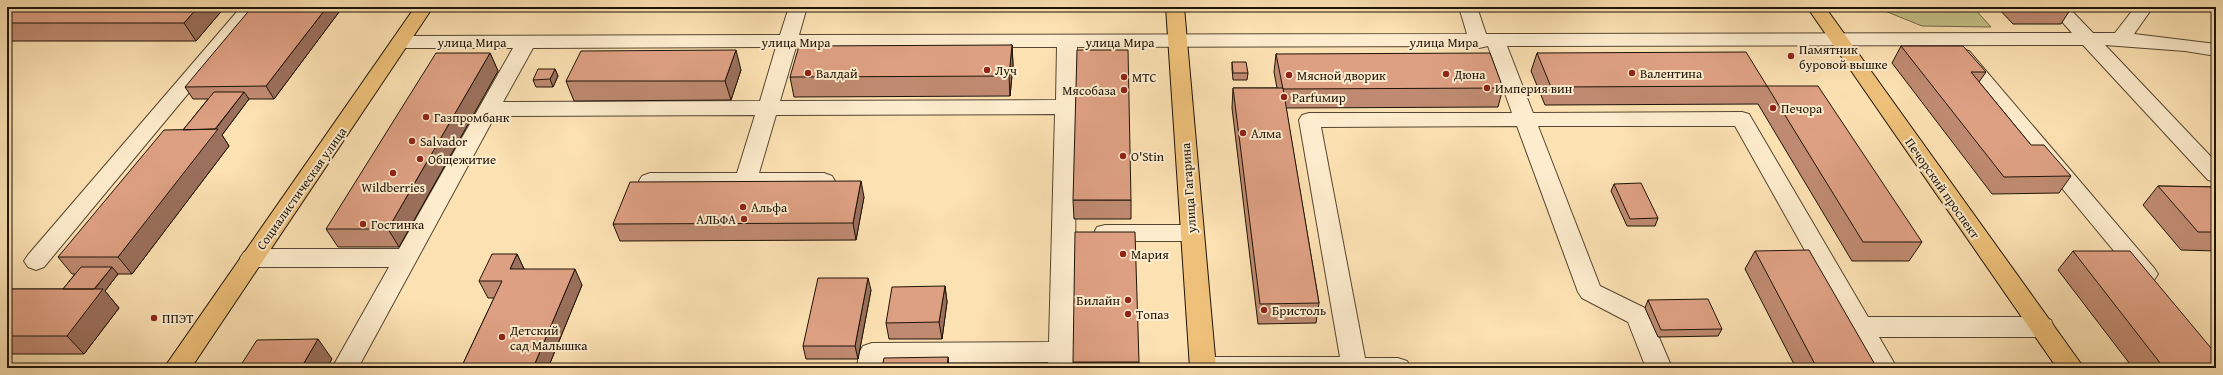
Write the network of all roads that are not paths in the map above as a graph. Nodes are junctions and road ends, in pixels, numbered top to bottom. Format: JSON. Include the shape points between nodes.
{"nodes":[{"id":1,"x":251,"y":7,"type":"edge"},
{"id":2,"x":424,"y":7,"type":"edge"},
{"id":3,"x":798,"y":7,"type":"edge"},
{"id":4,"x":1175,"y":7,"type":"edge"},
{"id":5,"x":1468,"y":7,"type":"edge"},
{"id":6,"x":1816,"y":7,"type":"edge"},
{"id":7,"x":1830,"y":7,"type":"edge"},
{"id":8,"x":2058,"y":7,"type":"edge"},
{"id":9,"x":2144,"y":7,"type":"edge"},
{"id":10,"x":1949,"y":40,"type":"junction"},
{"id":11,"x":2089,"y":40,"type":"junction"},
{"id":12,"x":2121,"y":40,"type":"junction"},
{"id":13,"x":1839,"y":41,"type":"junction"},
{"id":14,"x":401,"y":42,"type":"junction"},
{"id":15,"x":526,"y":42,"type":"junction"},
{"id":16,"x":788,"y":42,"type":"junction"},
{"id":17,"x":1067,"y":42,"type":"junction"},
{"id":18,"x":1177,"y":42,"type":"junction"},
{"id":19,"x":1488,"y":42,"type":"junction"},
{"id":20,"x":2216,"y":50,"type":"edge"},
{"id":21,"x":768,"y":108,"type":"junction"},
{"id":22,"x":1066,"y":108,"type":"junction"},
{"id":23,"x":489,"y":109,"type":"junction"},
{"id":24,"x":1525,"y":119,"type":"junction"},
{"id":25,"x":2216,"y":175,"type":"edge"},
{"id":26,"x":650,"y":181,"type":"edge"},
{"id":27,"x":746,"y":181,"type":"junction"},
{"id":28,"x":841,"y":181,"type":"edge"},
{"id":29,"x":1064,"y":233,"type":"junction"},
{"id":30,"x":1192,"y":233,"type":"junction"},
{"id":31,"x":252,"y":258,"type":"junction"},
{"id":32,"x":407,"y":258,"type":"junction"},
{"id":33,"x":36,"y":261,"type":"dead end"},
{"id":34,"x":2160,"y":290,"type":"edge"},
{"id":35,"x":1861,"y":327,"type":"junction"},
{"id":36,"x":2042,"y":327,"type":"junction"},
{"id":37,"x":1061,"y":360,"type":"edge"},
{"id":38,"x":1354,"y":367,"type":"edge"},
{"id":39,"x":177,"y":368,"type":"edge"},
{"id":40,"x":345,"y":368,"type":"edge"},
{"id":41,"x":870,"y":368,"type":"edge"},
{"id":42,"x":1203,"y":368,"type":"edge"},
{"id":43,"x":1398,"y":368,"type":"edge"},
{"id":44,"x":1659,"y":368,"type":"edge"},
{"id":45,"x":1884,"y":368,"type":"edge"},
{"id":46,"x":2071,"y":368,"type":"edge"}],
"edges":[{"from":1,"to":33,"type":"street"},
{"from":2,"to":14,"type":"main road","name":"Социалистическая улица"},
{"from":3,"to":16,"type":"street"},
{"from":4,"to":18,"type":"main road","name":"улица Гагарина"},
{"from":5,"to":19,"type":"street"},
{"from":6,"to":13,"type":"main road","name":"Печорский проспект"},
{"from":7,"to":13,"type":"main road"},
{"from":8,"to":11,"type":"street"},
{"from":9,"to":12,"type":"street"},
{"from":10,"to":11,"type":"street","name":"улица Мира"},
{"from":10,"to":13,"type":"street","name":"улица Мира"},
{"from":10,"to":34,"type":"street"},
{"from":11,"to":12,"type":"street","name":"улица Мира"},
{"from":11,"to":25,"type":"street"},
{"from":12,"to":20,"type":"street","name":"улица Мира"},
{"from":13,"to":19,"type":"street","name":"улица Мира"},
{"from":13,"to":36,"type":"main road","name":"Печорский проспект"},
{"from":14,"to":15,"type":"street","name":"улица Мира"},
{"from":14,"to":31,"type":"main road","name":"Социалистическая улица"},
{"from":15,"to":16,"type":"street","name":"улица Мира"},
{"from":15,"to":23,"type":"street"},
{"from":16,"to":17,"type":"street","name":"улица Мира"},
{"from":16,"to":21,"type":"street"},
{"from":17,"to":18,"type":"street","name":"улица Мира"},
{"from":17,"to":22,"type":"street"},
{"from":18,"to":19,"type":"street","name":"улица Мира"},
{"from":18,"to":30,"type":"main road","name":"улица Гагарина"},
{"from":19,"to":24,"type":"street"},
{"from":21,"to":22,"type":"street"},
{"from":21,"to":23,"type":"street"},
{"from":21,"to":27,"type":"street"},
{"from":22,"to":29,"type":"street"},
{"from":23,"to":32,"type":"street"},
{"from":24,"to":35,"type":"street","via":[[1742,119]]},
{"from":24,"to":38,"type":"street","via":[[1309,120]]},
{"from":24,"to":44,"type":"street","via":[[1590,292],[1638,316]]},
{"from":26,"to":27,"type":"street"},
{"from":27,"to":28,"type":"street"},
{"from":29,"to":30,"type":"street"},
{"from":29,"to":37,"type":"street"},
{"from":30,"to":42,"type":"main road","name":"улица Гагарина"},
{"from":31,"to":32,"type":"street"},
{"from":31,"to":39,"type":"main road","name":"Социалистическая улица"},
{"from":32,"to":40,"type":"street"},
{"from":35,"to":36,"type":"street"},
{"from":35,"to":45,"type":"street"},
{"from":36,"to":46,"type":"main road","name":"Печорский проспект"},
{"from":37,"to":41,"type":"street","via":[[872,353]]},
{"from":38,"to":42,"type":"street"},
{"from":38,"to":43,"type":"street"}]}
